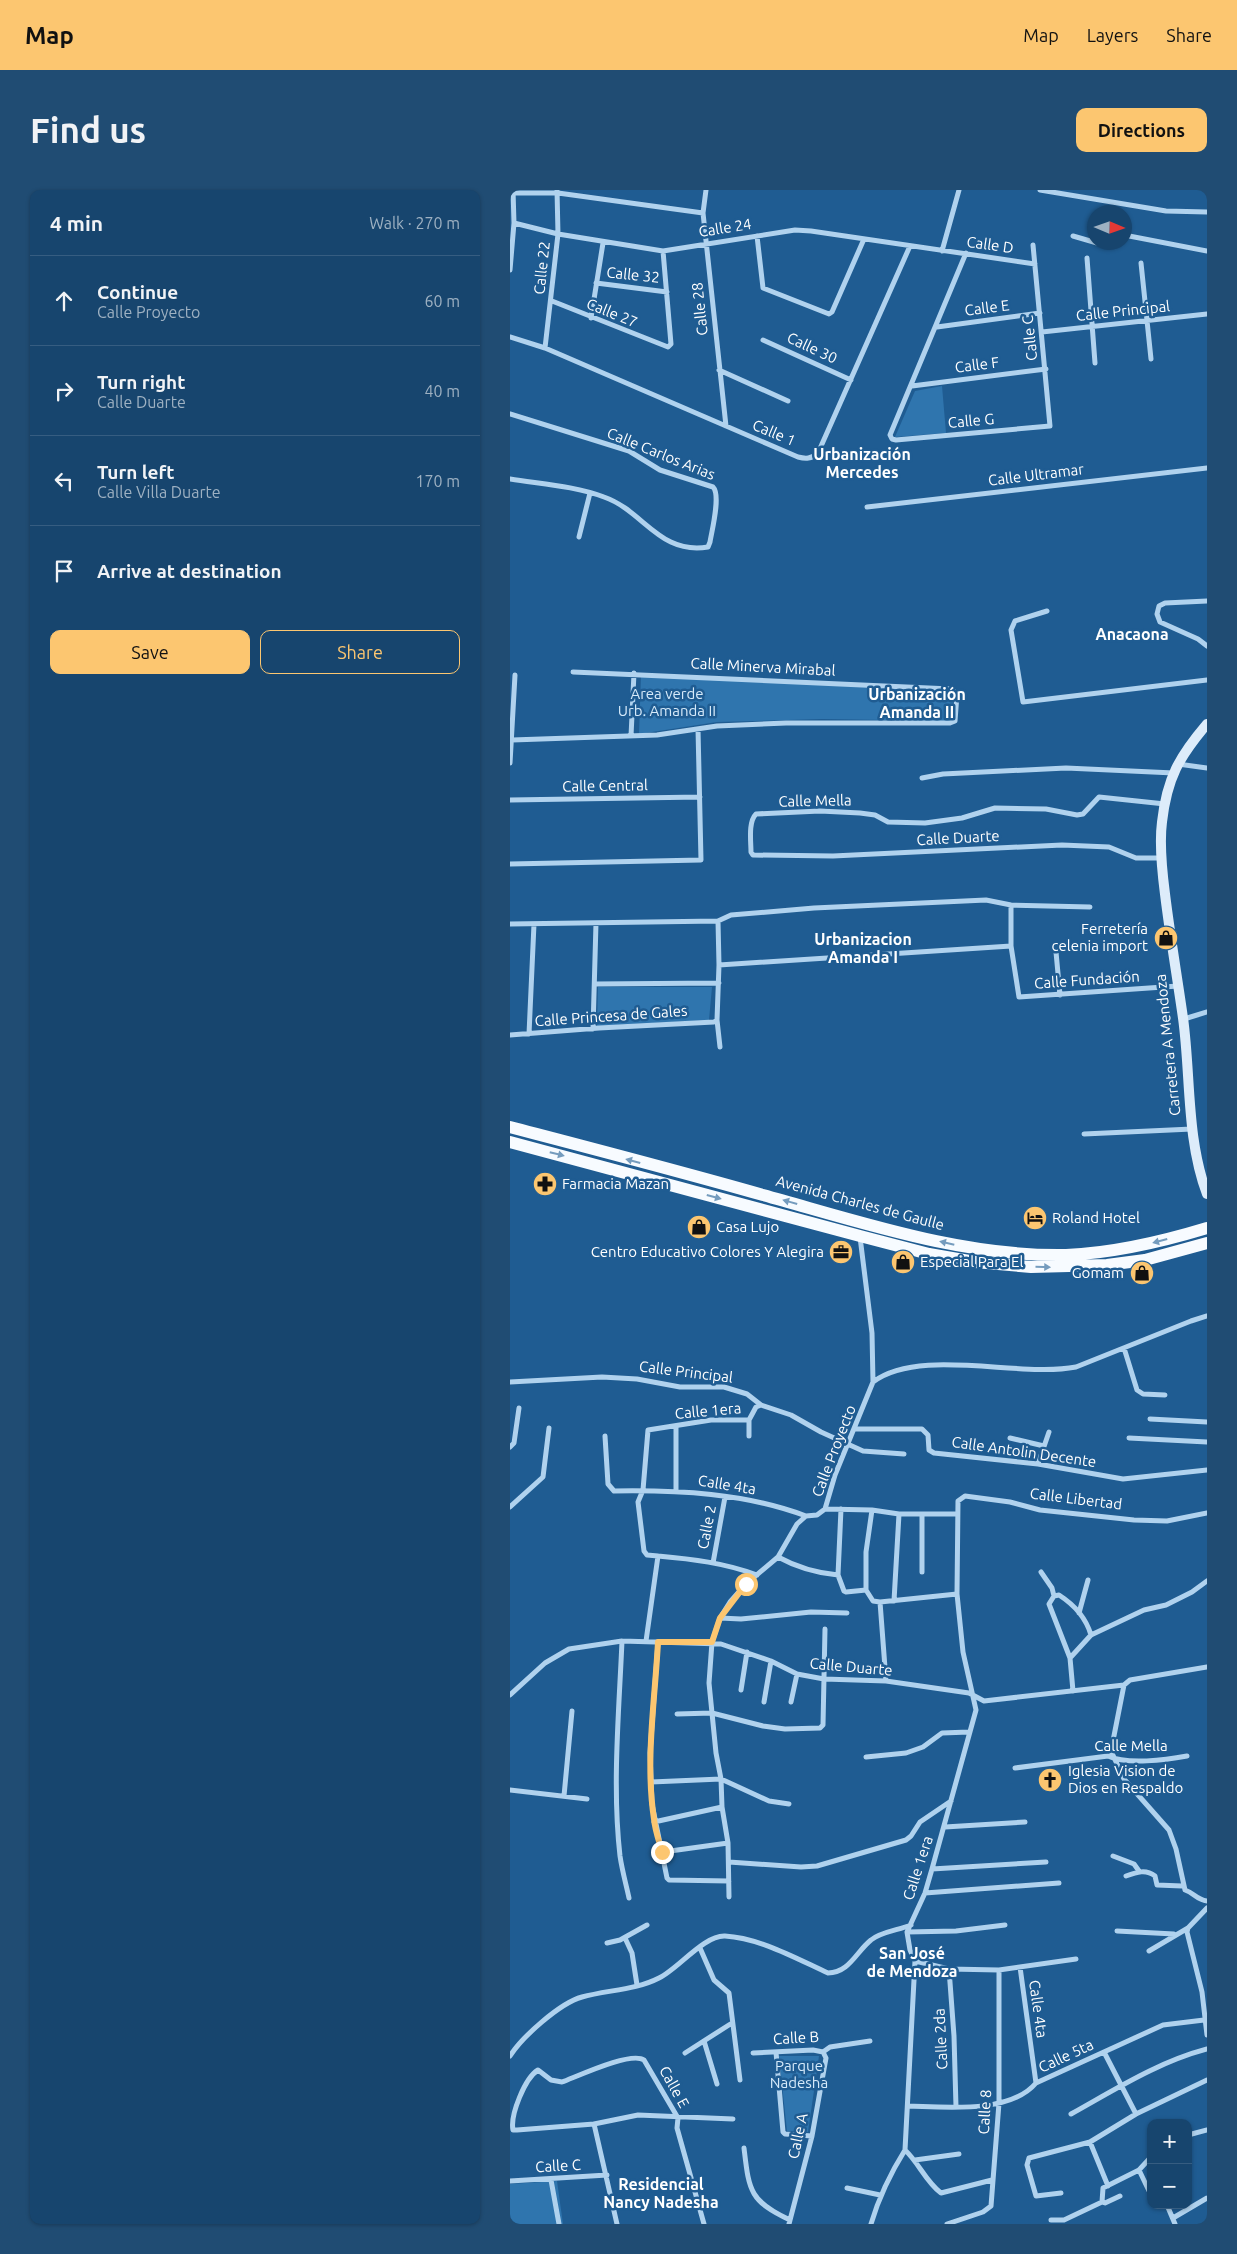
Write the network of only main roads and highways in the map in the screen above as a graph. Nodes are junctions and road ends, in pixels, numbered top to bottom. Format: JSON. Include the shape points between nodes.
{"nodes":[{"id":1,"x":510,"y":1127,"type":"edge"},
{"id":2,"x":510,"y":1142,"type":"edge"},
{"id":3,"x":756,"y":1193,"type":"junction"},
{"id":4,"x":754,"y":1208,"type":"junction"},
{"id":5,"x":889,"y":1228,"type":"junction"},
{"id":6,"x":1207,"y":1228,"type":"edge"},
{"id":7,"x":885,"y":1241,"type":"junction"},
{"id":8,"x":1207,"y":1243,"type":"edge"}],
"edges":[{"from":3,"to":1,"type":"main road","name":"Avenida Charles de Gaulle","one_way":true},
{"from":2,"to":4,"type":"main road","name":"Avenida Charles de Gaulle","one_way":true},
{"from":3,"to":4,"type":"main road"},
{"from":5,"to":3,"type":"main road","name":"Avenida Charles de Gaulle","one_way":true},
{"from":4,"to":7,"type":"main road","name":"Avenida Charles de Gaulle"},
{"from":6,"to":5,"type":"main road","name":"Avenida Charles de Gaulle","one_way":true,"via":[[1144,1245],[1049,1255],[982,1250]]},
{"from":5,"to":7,"type":"main road"},
{"from":7,"to":8,"type":"main road","name":"Avenida Charles de Gaulle","one_way":true,"via":[[929,1254],[975,1262],[1065,1268],[1123,1264]]}]}
